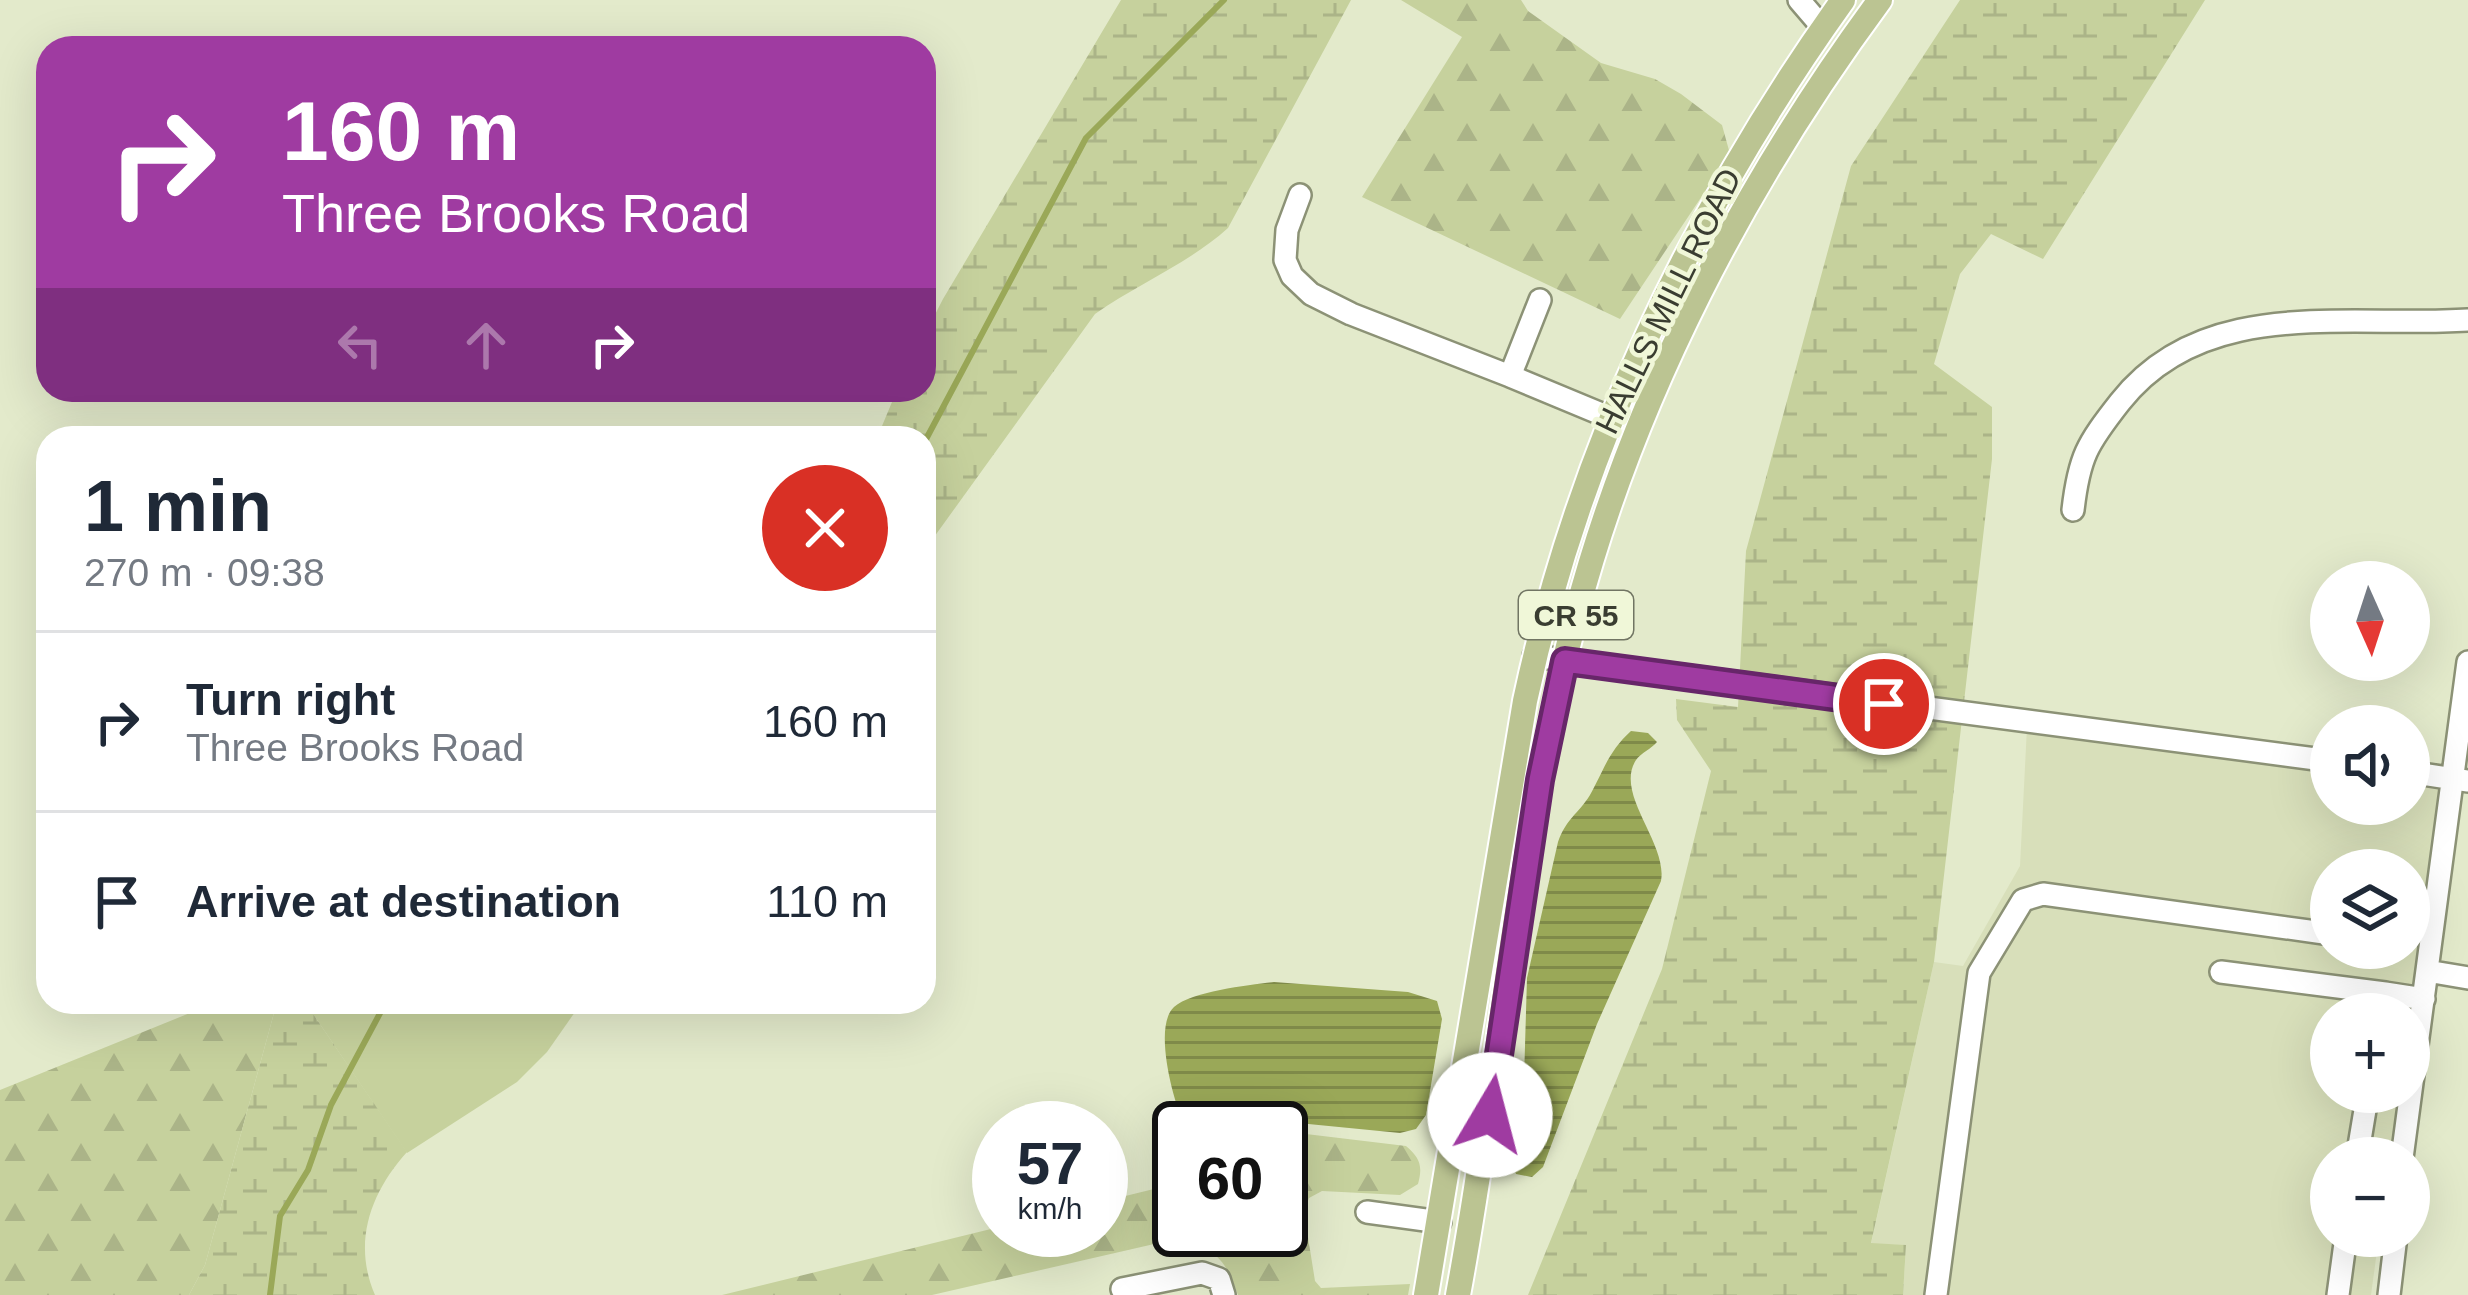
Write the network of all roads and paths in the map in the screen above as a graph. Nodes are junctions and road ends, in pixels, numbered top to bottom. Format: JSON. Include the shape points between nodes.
{"nodes":[{"id":1,"x":1799,"y":0,"type":"edge"},
{"id":2,"x":1843,"y":0,"type":"edge"},
{"id":3,"x":1880,"y":0,"type":"edge"},
{"id":4,"x":1823,"y":28,"type":"junction"},
{"id":5,"x":1300,"y":195,"type":"dead end"},
{"id":6,"x":1540,"y":300,"type":"dead end"},
{"id":7,"x":2468,"y":320,"type":"edge"},
{"id":8,"x":1510,"y":376,"type":"junction"},
{"id":9,"x":1611,"y":418,"type":"junction"},
{"id":10,"x":2073,"y":511,"type":"dead end"},
{"id":11,"x":1534,"y":656,"type":"junction"},
{"id":12,"x":1565,"y":661,"type":"junction"},
{"id":13,"x":2468,"y":662,"type":"edge"},
{"id":14,"x":2310,"y":758,"type":"edge"},
{"id":15,"x":2430,"y":775,"type":"edge"},
{"id":16,"x":2461,"y":780,"type":"edge"},
{"id":17,"x":1510,"y":782,"type":"junction"},
{"id":18,"x":1520,"y":902,"type":"junction"},
{"id":19,"x":2430,"y":906,"type":"edge"},
{"id":20,"x":2310,"y":931,"type":"edge"},
{"id":21,"x":2427,"y":971,"type":"joint"},
{"id":22,"x":2222,"y":972,"type":"dead end"},
{"id":23,"x":2468,"y":977,"type":"edge"},
{"id":24,"x":2328,"y":993,"type":"edge"},
{"id":25,"x":2424,"y":993,"type":"edge"},
{"id":26,"x":1367,"y":1212,"type":"dead end"},
{"id":27,"x":1440,"y":1222,"type":"junction"},
{"id":28,"x":2343,"y":1257,"type":"edge"},
{"id":29,"x":2394,"y":1257,"type":"edge"},
{"id":30,"x":1179,"y":1286,"type":"edge"},
{"id":31,"x":1122,"y":1288,"type":"dead end"},
{"id":32,"x":1224,"y":1295,"type":"edge"},
{"id":33,"x":1426,"y":1295,"type":"edge"},
{"id":34,"x":1458,"y":1295,"type":"edge"},
{"id":35,"x":1936,"y":1295,"type":"edge"},
{"id":36,"x":2338,"y":1295,"type":"edge"},
{"id":37,"x":2389,"y":1295,"type":"edge"}],
"edges":[{"from":1,"to":4,"type":"street"},
{"from":2,"to":4,"type":"main road","name":"HALLS MILL ROAD","number":"CR 55"},
{"from":3,"to":12,"type":"main road","name":"HALLS MILL ROAD","number":"CR 55","via":[[1768,172],[1672,351],[1612,499]]},
{"from":4,"to":9,"type":"main road","name":"HALLS MILL ROAD","number":"CR 55","via":[[1683,266]]},
{"from":5,"to":8,"type":"street","via":[[1285,260],[1311,294]]},
{"from":6,"to":8,"type":"street"},
{"from":7,"to":10,"type":"street","via":[[2259,325],[2188,344],[2140,379],[2092,438]]},
{"from":8,"to":9,"type":"street"},
{"from":9,"to":11,"type":"main road","name":"HALLS MILL ROAD","number":"CR 55"},
{"from":11,"to":12,"type":"street"},
{"from":11,"to":17,"type":"main road","name":"HALLS MILL ROAD","number":"CR 55"},
{"from":12,"to":14,"type":"street"},
{"from":12,"to":18,"type":"main road","name":"HALLS MILL ROAD","number":"CR 55"},
{"from":13,"to":16,"type":"street"},
{"from":15,"to":16,"type":"street"},
{"from":16,"to":19,"type":"street"},
{"from":17,"to":18,"type":"main road","via":[[1520,793],[1511,884]]},
{"from":17,"to":27,"type":"main road","name":"HALLS MILL ROAD","number":"CR 55"},
{"from":18,"to":34,"type":"main road","name":"HALLS MILL ROAD","number":"CR 55"},
{"from":20,"to":35,"type":"street","via":[[2043,894],[2016,906],[1979,973]]},
{"from":21,"to":23,"type":"street"},
{"from":21,"to":25,"type":"street"},
{"from":22,"to":24,"type":"street"},
{"from":26,"to":27,"type":"street"},
{"from":27,"to":33,"type":"main road","name":"HALLS MILL ROAD","number":"CR 55"},
{"from":28,"to":36,"type":"street"},
{"from":29,"to":37,"type":"street"},
{"from":30,"to":31,"type":"street"},
{"from":30,"to":32,"type":"street","via":[[1215,1275]]}]}
